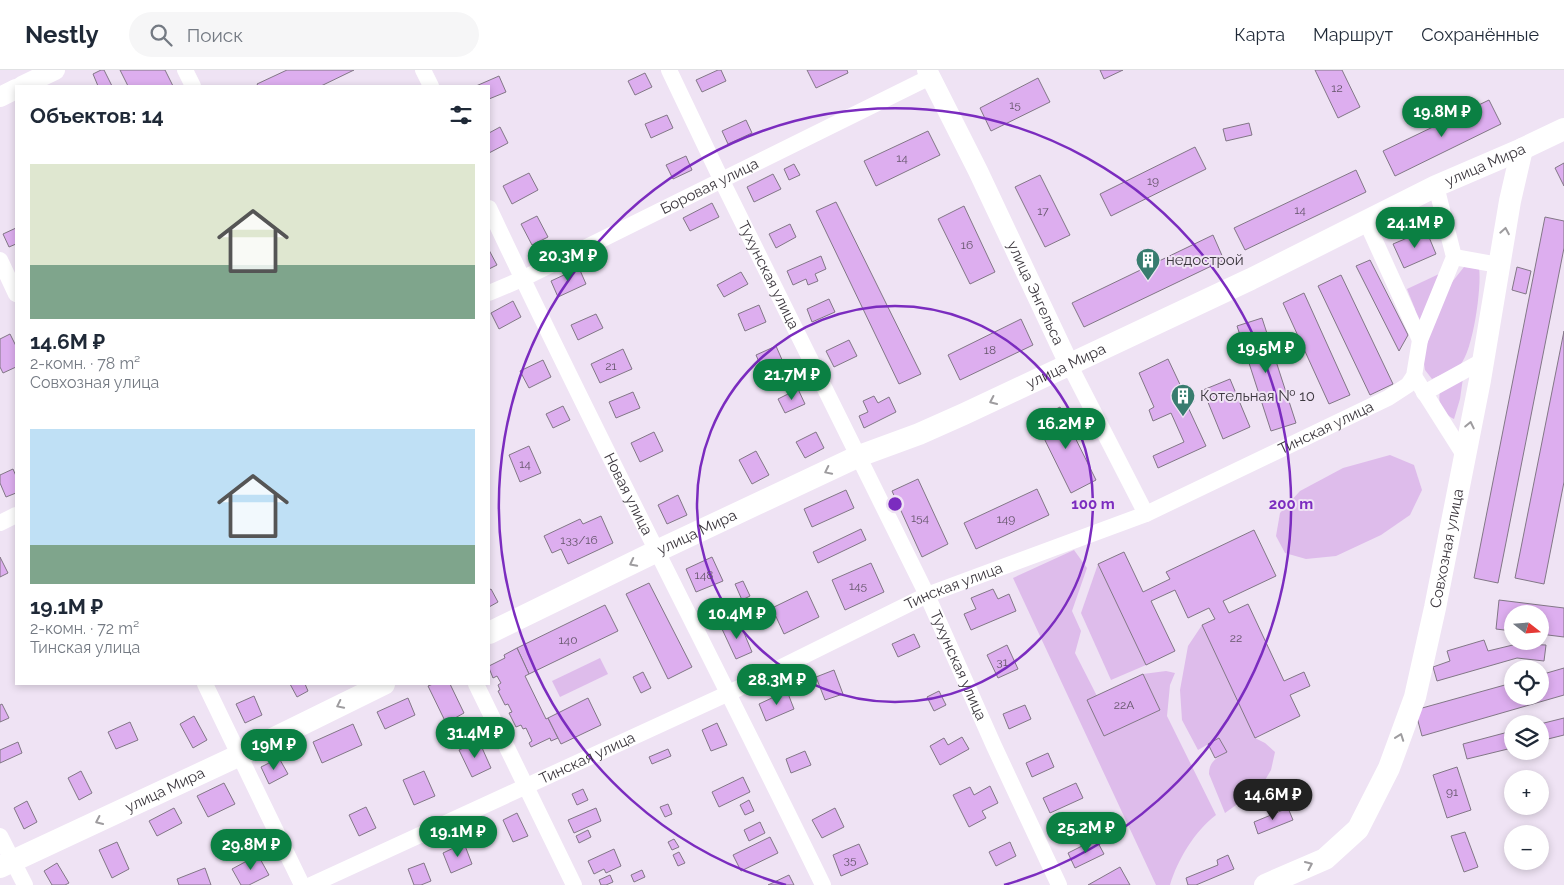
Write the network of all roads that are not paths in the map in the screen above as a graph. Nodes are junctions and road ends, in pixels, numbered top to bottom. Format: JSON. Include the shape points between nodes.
{"nodes":[{"id":1,"x":54,"y":70,"type":"edge"},
{"id":2,"x":185,"y":70,"type":"edge"},
{"id":3,"x":423,"y":70,"type":"edge"},
{"id":4,"x":669,"y":70,"type":"edge"},
{"id":5,"x":928,"y":74,"type":"edge"},
{"id":6,"x":24,"y":85,"type":"edge"},
{"id":7,"x":192,"y":85,"type":"edge"},
{"id":8,"x":430,"y":85,"type":"edge"},
{"id":9,"x":15,"y":90,"type":"edge"},
{"id":10,"x":0,"y":97,"type":"edge"},
{"id":11,"x":1562,"y":130,"type":"edge"},
{"id":12,"x":1522,"y":149,"type":"junction"},
{"id":13,"x":721,"y":179,"type":"junction"},
{"id":14,"x":1436,"y":186,"type":"junction"},
{"id":15,"x":490,"y":210,"type":"edge"},
{"id":16,"x":1366,"y":221,"type":"junction"},
{"id":17,"x":1454,"y":257,"type":"junction"},
{"id":18,"x":0,"y":260,"type":"edge"},
{"id":19,"x":1500,"y":265,"type":"junction"},
{"id":20,"x":522,"y":279,"type":"junction"},
{"id":21,"x":15,"y":292,"type":"edge"},
{"id":22,"x":490,"y":293,"type":"edge"},
{"id":23,"x":1420,"y":340,"type":"junction"},
{"id":24,"x":1484,"y":360,"type":"junction"},
{"id":25,"x":1068,"y":364,"type":"junction"},
{"id":26,"x":1414,"y":376,"type":"junction"},
{"id":27,"x":1424,"y":393,"type":"junction"},
{"id":28,"x":1464,"y":455,"type":"junction"},
{"id":29,"x":859,"y":456,"type":"junction"},
{"id":30,"x":1146,"y":514,"type":"junction"},
{"id":31,"x":15,"y":515,"type":"edge"},
{"id":32,"x":0,"y":522,"type":"edge"},
{"id":33,"x":657,"y":551,"type":"junction"},
{"id":34,"x":927,"y":595,"type":"junction"},
{"id":35,"x":490,"y":632,"type":"edge"},
{"id":36,"x":205,"y":685,"type":"edge"},
{"id":37,"x":382,"y":685,"type":"edge"},
{"id":38,"x":476,"y":685,"type":"edge"},
{"id":39,"x":729,"y":693,"type":"junction"},
{"id":40,"x":240,"y":755,"type":"junction"},
{"id":41,"x":526,"y":787,"type":"junction"},
{"id":42,"x":0,"y":836,"type":"edge"},
{"id":43,"x":6,"y":864,"type":"edge"},
{"id":44,"x":25,"y":885,"type":"edge"},
{"id":45,"x":302,"y":885,"type":"edge"},
{"id":46,"x":311,"y":885,"type":"edge"},
{"id":47,"x":574,"y":885,"type":"edge"},
{"id":48,"x":823,"y":885,"type":"edge"},
{"id":49,"x":1060,"y":885,"type":"edge"},
{"id":50,"x":1265,"y":885,"type":"edge"}],
"edges":[{"from":1,"to":6,"type":"street"},
{"from":2,"to":7,"type":"street"},
{"from":3,"to":8,"type":"street"},
{"from":4,"to":13,"type":"street","name":"Тухунская улица"},
{"from":5,"to":13,"type":"street","name":"Боровая улица"},
{"from":5,"to":25,"type":"street","name":"улица Энгельса","via":[[978,171]]},
{"from":9,"to":10,"type":"street"},
{"from":11,"to":12,"type":"main road","name":"улица Мира"},
{"from":12,"to":14,"type":"main road","name":"улица Мира"},
{"from":19,"to":12,"type":"main road","name":"Совхозная улица","one_way":true},
{"from":13,"to":20,"type":"street","name":"Боровая улица"},
{"from":13,"to":29,"type":"street","name":"Тухунская улица"},
{"from":14,"to":16,"type":"main road","name":"улица Мира"},
{"from":14,"to":17,"type":"street"},
{"from":15,"to":20,"type":"street","name":"Новая улица"},
{"from":16,"to":23,"type":"street"},
{"from":16,"to":25,"type":"main road","name":"улица Мира","via":[[1251,279]]},
{"from":17,"to":19,"type":"street"},
{"from":17,"to":23,"type":"street"},
{"from":18,"to":21,"type":"street"},
{"from":19,"to":24,"type":"main road","name":"Совхозная улица"},
{"from":20,"to":22,"type":"street","name":"Боровая улица"},
{"from":20,"to":33,"type":"street","name":"Новая улица"},
{"from":23,"to":26,"type":"street"},
{"from":24,"to":27,"type":"street"},
{"from":28,"to":24,"type":"main road","name":"Совхозная улица","one_way":true},
{"from":25,"to":29,"type":"main road","name":"улица Мира","one_way":true,"via":[[919,434]]},
{"from":25,"to":30,"type":"street","name":"улица Энгельса"},
{"from":26,"to":27,"type":"street"},
{"from":26,"to":30,"type":"street","name":"Тинская улица","via":[[1408,385],[1388,398]]},
{"from":27,"to":28,"type":"street"},
{"from":50,"to":28,"type":"main road","name":"Совхозная улица","one_way":true,"via":[[1325,858],[1358,829],[1389,768],[1414,697],[1435,608]]},
{"from":29,"to":33,"type":"main road","name":"улица Мира","one_way":true},
{"from":29,"to":34,"type":"street","name":"Тухунская улица"},
{"from":30,"to":34,"type":"street","name":"Тинская улица"},
{"from":31,"to":32,"type":"street"},
{"from":33,"to":35,"type":"main road","name":"улица Мира","one_way":true},
{"from":33,"to":39,"type":"street","name":"Новая улица"},
{"from":34,"to":39,"type":"street","name":"Тинская улица"},
{"from":34,"to":49,"type":"street","name":"Тухунская улица"},
{"from":36,"to":40,"type":"street"},
{"from":37,"to":40,"type":"main road","name":"улица Мира","one_way":true},
{"from":38,"to":41,"type":"street"},
{"from":39,"to":41,"type":"street","name":"Тинская улица"},
{"from":39,"to":48,"type":"street","name":"Новая улица"},
{"from":40,"to":43,"type":"main road","name":"улица Мира","one_way":true},
{"from":40,"to":45,"type":"street"},
{"from":41,"to":46,"type":"street","name":"Тинская улица"},
{"from":41,"to":47,"type":"street"},
{"from":42,"to":43,"type":"street"},
{"from":43,"to":44,"type":"street"}]}
